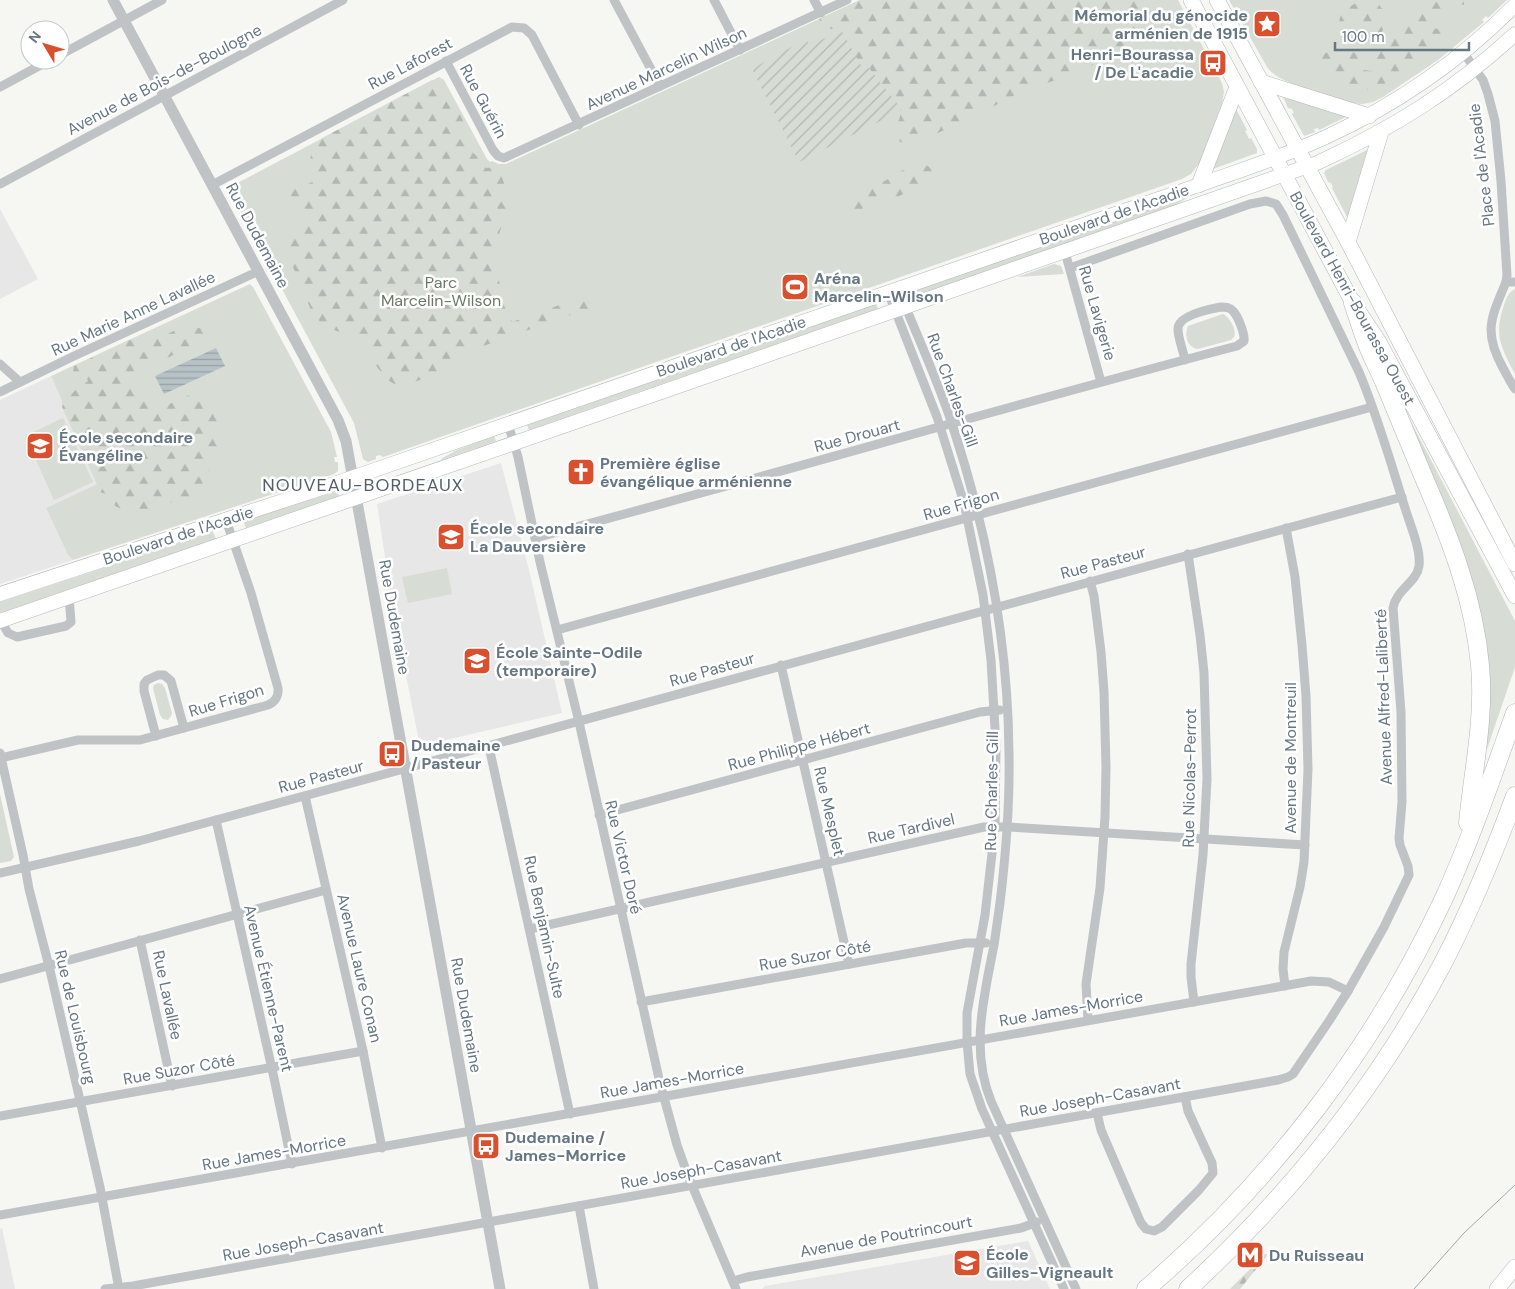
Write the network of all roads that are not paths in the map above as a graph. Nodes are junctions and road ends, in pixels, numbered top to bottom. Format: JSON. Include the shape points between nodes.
{"nodes":[{"id":1,"x":113,"y":0,"type":"edge"},
{"id":2,"x":162,"y":0,"type":"edge"},
{"id":3,"x":343,"y":0,"type":"edge"},
{"id":4,"x":614,"y":0,"type":"edge"},
{"id":5,"x":714,"y":0,"type":"edge"},
{"id":6,"x":814,"y":0,"type":"edge"},
{"id":7,"x":847,"y":0,"type":"edge"},
{"id":8,"x":1191,"y":0,"type":"edge"},
{"id":9,"x":1217,"y":0,"type":"edge"},
{"id":10,"x":1515,"y":5,"type":"edge"},
{"id":11,"x":820,"y":13,"type":"junction"},
{"id":12,"x":124,"y":20,"type":"junction"},
{"id":13,"x":1515,"y":34,"type":"edge"},
{"id":14,"x":70,"y":50,"type":"edge"},
{"id":15,"x":740,"y":50,"type":"junction"},
{"id":16,"x":1463,"y":52,"type":"junction"},
{"id":17,"x":446,"y":61,"type":"junction"},
{"id":18,"x":1475,"y":69,"type":"junction"},
{"id":19,"x":31,"y":70,"type":"edge"},
{"id":20,"x":1261,"y":82,"type":"junction"},
{"id":21,"x":660,"y":86,"type":"junction"},
{"id":22,"x":1237,"y":86,"type":"junction"},
{"id":23,"x":0,"y":87,"type":"edge"},
{"id":24,"x":164,"y":96,"type":"junction"},
{"id":25,"x":1369,"y":116,"type":"junction"},
{"id":26,"x":579,"y":124,"type":"junction"},
{"id":27,"x":1381,"y":132,"type":"junction"},
{"id":28,"x":1297,"y":149,"type":"junction"},
{"id":29,"x":497,"y":155,"type":"joint"},
{"id":30,"x":1276,"y":157,"type":"junction"},
{"id":31,"x":1307,"y":167,"type":"junction"},
{"id":32,"x":1285,"y":174,"type":"junction"},
{"id":33,"x":0,"y":184,"type":"edge"},
{"id":34,"x":212,"y":185,"type":"junction"},
{"id":35,"x":1199,"y":185,"type":"junction"},
{"id":36,"x":1348,"y":242,"type":"junction"},
{"id":37,"x":1064,"y":252,"type":"junction"},
{"id":38,"x":1070,"y":268,"type":"junction"},
{"id":39,"x":259,"y":271,"type":"junction"},
{"id":40,"x":1510,"y":282,"type":"edge"},
{"id":41,"x":893,"y":290,"type":"junction"},
{"id":42,"x":1353,"y":303,"type":"junction"},
{"id":43,"x":900,"y":309,"type":"junction"},
{"id":44,"x":1185,"y":360,"type":"junction"},
{"id":45,"x":0,"y":364,"type":"edge"},
{"id":46,"x":20,"y":382,"type":"junction"},
{"id":47,"x":1101,"y":382,"type":"junction"},
{"id":48,"x":1515,"y":389,"type":"edge"},
{"id":49,"x":0,"y":392,"type":"edge"},
{"id":50,"x":1372,"y":407,"type":"junction"},
{"id":51,"x":508,"y":424,"type":"junction"},
{"id":52,"x":952,"y":424,"type":"junction"},
{"id":53,"x":941,"y":427,"type":"junction"},
{"id":54,"x":514,"y":442,"type":"junction"},
{"id":55,"x":353,"y":477,"type":"junction"},
{"id":56,"x":1402,"y":497,"type":"junction"},
{"id":57,"x":357,"y":498,"type":"junction"},
{"id":58,"x":978,"y":514,"type":"junction"},
{"id":59,"x":967,"y":518,"type":"junction"},
{"id":60,"x":226,"y":520,"type":"junction"},
{"id":61,"x":1286,"y":528,"type":"junction"},
{"id":62,"x":535,"y":538,"type":"junction"},
{"id":63,"x":233,"y":541,"type":"junction"},
{"id":64,"x":1188,"y":554,"type":"junction"},
{"id":65,"x":1515,"y":564,"type":"edge"},
{"id":66,"x":1090,"y":581,"type":"junction"},
{"id":67,"x":0,"y":594,"type":"edge"},
{"id":68,"x":1515,"y":596,"type":"edge"},
{"id":69,"x":69,"y":597,"type":"junction"},
{"id":70,"x":996,"y":607,"type":"junction"},
{"id":71,"x":985,"y":610,"type":"junction"},
{"id":72,"x":1,"y":621,"type":"edge"},
{"id":73,"x":557,"y":630,"type":"junction"},
{"id":74,"x":781,"y":666,"type":"junction"},
{"id":75,"x":995,"y":710,"type":"junction"},
{"id":76,"x":1007,"y":710,"type":"junction"},
{"id":77,"x":1515,"y":713,"type":"edge"},
{"id":78,"x":579,"y":722,"type":"junction"},
{"id":79,"x":184,"y":728,"type":"junction"},
{"id":80,"x":156,"y":736,"type":"junction"},
{"id":81,"x":489,"y":747,"type":"junction"},
{"id":82,"x":0,"y":756,"type":"edge"},
{"id":83,"x":803,"y":760,"type":"junction"},
{"id":84,"x":406,"y":768,"type":"junction"},
{"id":85,"x":305,"y":796,"type":"junction"},
{"id":86,"x":1515,"y":796,"type":"edge"},
{"id":87,"x":599,"y":815,"type":"junction"},
{"id":88,"x":216,"y":820,"type":"junction"},
{"id":89,"x":1515,"y":820,"type":"edge"},
{"id":90,"x":995,"y":827,"type":"junction"},
{"id":91,"x":1008,"y":827,"type":"junction"},
{"id":92,"x":1104,"y":833,"type":"junction"},
{"id":93,"x":1204,"y":839,"type":"junction"},
{"id":94,"x":1305,"y":845,"type":"junction"},
{"id":95,"x":1466,"y":846,"type":"junction"},
{"id":96,"x":826,"y":862,"type":"junction"},
{"id":97,"x":26,"y":867,"type":"junction"},
{"id":98,"x":0,"y":873,"type":"edge"},
{"id":99,"x":326,"y":890,"type":"junction"},
{"id":100,"x":1471,"y":905,"type":"junction"},
{"id":101,"x":621,"y":908,"type":"junction"},
{"id":102,"x":237,"y":914,"type":"junction"},
{"id":103,"x":530,"y":929,"type":"junction"},
{"id":104,"x":140,"y":940,"type":"junction"},
{"id":105,"x":981,"y":942,"type":"junction"},
{"id":106,"x":994,"y":944,"type":"junction"},
{"id":107,"x":849,"y":964,"type":"junction"},
{"id":108,"x":49,"y":966,"type":"junction"},
{"id":109,"x":0,"y":979,"type":"edge"},
{"id":110,"x":1285,"y":986,"type":"junction"},
{"id":111,"x":1348,"y":991,"type":"junction"},
{"id":112,"x":641,"y":1002,"type":"junction"},
{"id":113,"x":1194,"y":1002,"type":"junction"},
{"id":114,"x":1088,"y":1020,"type":"junction"},
{"id":115,"x":980,"y":1040,"type":"junction"},
{"id":116,"x":967,"y":1042,"type":"junction"},
{"id":117,"x":363,"y":1051,"type":"junction"},
{"id":118,"x":272,"y":1068,"type":"junction"},
{"id":119,"x":1288,"y":1078,"type":"joint"},
{"id":120,"x":172,"y":1086,"type":"junction"},
{"id":121,"x":1185,"y":1096,"type":"junction"},
{"id":122,"x":665,"y":1097,"type":"junction"},
{"id":123,"x":80,"y":1102,"type":"junction"},
{"id":124,"x":1096,"y":1113,"type":"junction"},
{"id":125,"x":570,"y":1114,"type":"junction"},
{"id":126,"x":0,"y":1116,"type":"edge"},
{"id":127,"x":1004,"y":1130,"type":"junction"},
{"id":128,"x":472,"y":1131,"type":"junction"},
{"id":129,"x":992,"y":1132,"type":"junction"},
{"id":130,"x":382,"y":1148,"type":"junction"},
{"id":131,"x":292,"y":1164,"type":"junction"},
{"id":132,"x":691,"y":1186,"type":"junction"},
{"id":133,"x":102,"y":1198,"type":"junction"},
{"id":134,"x":579,"y":1206,"type":"junction"},
{"id":135,"x":0,"y":1215,"type":"edge"},
{"id":136,"x":1044,"y":1219,"type":"junction"},
{"id":137,"x":488,"y":1223,"type":"junction"},
{"id":138,"x":1034,"y":1224,"type":"junction"},
{"id":139,"x":1515,"y":1267,"type":"edge"},
{"id":140,"x":734,"y":1285,"type":"edge"},
{"id":141,"x":119,"y":1288,"type":"edge"},
{"id":142,"x":105,"y":1289,"type":"edge"},
{"id":143,"x":500,"y":1289,"type":"edge"},
{"id":144,"x":594,"y":1289,"type":"edge"},
{"id":145,"x":1064,"y":1289,"type":"edge"},
{"id":146,"x":1076,"y":1289,"type":"edge"},
{"id":147,"x":1146,"y":1289,"type":"edge"},
{"id":148,"x":1188,"y":1289,"type":"edge"},
{"id":149,"x":1496,"y":1289,"type":"edge"}],
"edges":[{"from":1,"to":12,"type":"street","name":"Rue Dudemaine"},
{"from":2,"to":12,"type":"street"},
{"from":3,"to":24,"type":"street","name":"Avenue de Bois-de-Boulogne"},
{"from":4,"to":21,"type":"street"},
{"from":5,"to":15,"type":"street"},
{"from":6,"to":11,"type":"street"},
{"from":7,"to":11,"type":"street","name":"Avenue Marcelin Wilson"},
{"from":8,"to":22,"type":"main road","name":"Boulevard Henri-Bourassa Ouest"},
{"from":9,"to":20,"type":"main road","name":"Boulevard Henri-Bourassa Ouest"},
{"from":10,"to":16,"type":"main road","name":"Boulevard de l'Acadie"},
{"from":11,"to":15,"type":"street","name":"Avenue Marcelin Wilson"},
{"from":12,"to":14,"type":"street"},
{"from":12,"to":24,"type":"street","name":"Rue Dudemaine"},
{"from":13,"to":18,"type":"main road","name":"Boulevard de l'Acadie"},
{"from":15,"to":21,"type":"street","name":"Avenue Marcelin Wilson"},
{"from":16,"to":18,"type":"street","name":"Place de l'Acadie"},
{"from":16,"to":25,"type":"main road","name":"Boulevard de l'Acadie","via":[[1419,85]]},
{"from":17,"to":26,"type":"street","name":"Rue Laforest","via":[[509,28],[524,28],[534,37]]},
{"from":17,"to":29,"type":"street","name":"Rue Guérin"},
{"from":17,"to":34,"type":"street","name":"Rue Laforest"},
{"from":18,"to":27,"type":"main road","name":"Boulevard de l'Acadie","via":[[1420,109]]},
{"from":18,"to":40,"type":"street","name":"Place de l'Acadie","via":[[1486,87],[1494,121]]},
{"from":19,"to":23,"type":"street"},
{"from":20,"to":25,"type":"main road"},
{"from":20,"to":28,"type":"main road","name":"Boulevard Henri-Bourassa Ouest"},
{"from":21,"to":26,"type":"street","name":"Avenue Marcelin Wilson"},
{"from":22,"to":30,"type":"main road","name":"Boulevard Henri-Bourassa Ouest"},
{"from":22,"to":35,"type":"main road"},
{"from":24,"to":33,"type":"street","name":"Avenue de Bois-de-Boulogne"},
{"from":24,"to":34,"type":"street","name":"Rue Dudemaine"},
{"from":25,"to":28,"type":"main road","name":"Boulevard de l'Acadie"},
{"from":26,"to":29,"type":"street","name":"Avenue Marcelin Wilson","via":[[509,157]]},
{"from":27,"to":31,"type":"main road","name":"Boulevard de l'Acadie"},
{"from":27,"to":36,"type":"main road"},
{"from":28,"to":30,"type":"main road","name":"Boulevard de l'Acadie"},
{"from":28,"to":31,"type":"main road","name":"Boulevard Henri-Bourassa Ouest"},
{"from":30,"to":32,"type":"main road","name":"Boulevard Henri-Bourassa Ouest"},
{"from":30,"to":35,"type":"main road","name":"Boulevard de l'Acadie"},
{"from":31,"to":32,"type":"main road","name":"Boulevard de l'Acadie"},
{"from":31,"to":36,"type":"main road","name":"Boulevard Henri-Bourassa Ouest"},
{"from":32,"to":37,"type":"main road","name":"Boulevard de l'Acadie"},
{"from":32,"to":42,"type":"main road","name":"Boulevard Henri-Bourassa Ouest"},
{"from":34,"to":39,"type":"street","name":"Rue Dudemaine"},
{"from":35,"to":41,"type":"main road","name":"Boulevard de l'Acadie"},
{"from":36,"to":65,"type":"main road","name":"Boulevard Henri-Bourassa Ouest"},
{"from":37,"to":38,"type":"street","name":"Rue Lavigerie"},
{"from":37,"to":43,"type":"main road","name":"Boulevard de l'Acadie"},
{"from":38,"to":47,"type":"street","name":"Rue Lavigerie"},
{"from":38,"to":50,"type":"street","name":"Avenue Alfred-Laliberté","via":[[1250,204],[1270,201],[1278,205],[1286,221],[1350,353]]},
{"from":39,"to":46,"type":"street","name":"Rue Marie Anne Lavallée"},
{"from":39,"to":55,"type":"street","name":"Rue Dudemaine","via":[[340,423]]},
{"from":40,"to":48,"type":"street","name":"Place de l'Acadie","via":[[1493,316],[1491,336],[1496,355]]},
{"from":41,"to":43,"type":"street","name":"Rue Charles-Gill"},
{"from":41,"to":51,"type":"main road","name":"Boulevard de l'Acadie"},
{"from":42,"to":68,"type":"main road","name":"Boulevard Henri-Bourassa Ouest","via":[[1379,342]]},
{"from":42,"to":95,"type":"highway","via":[[1369,349],[1449,539],[1472,612],[1482,705]]},
{"from":43,"to":52,"type":"street","name":"Rue Charles-Gill","via":[[924,352]]},
{"from":43,"to":53,"type":"street","name":"Rue Charles-Gill"},
{"from":43,"to":54,"type":"main road","name":"Boulevard de l'Acadie"},
{"from":44,"to":44,"type":"street","name":"Rue Drouart","via":[[1244,341],[1233,310],[1222,307],[1181,321],[1178,330]]},
{"from":44,"to":47,"type":"street","name":"Rue Drouart"},
{"from":45,"to":46,"type":"street"},
{"from":46,"to":49,"type":"street","name":"Rue Marie Anne Lavallée"},
{"from":47,"to":52,"type":"street","name":"Rue Drouart"},
{"from":50,"to":56,"type":"street","name":"Avenue Alfred-Laliberté"},
{"from":50,"to":58,"type":"street","name":"Rue Frigon"},
{"from":51,"to":54,"type":"street","name":"Rue Victor Doré"},
{"from":51,"to":55,"type":"main road","name":"Boulevard de l'Acadie"},
{"from":52,"to":53,"type":"street","name":"Rue Drouart"},
{"from":52,"to":58,"type":"street","name":"Rue Charles-Gill"},
{"from":53,"to":59,"type":"street","name":"Rue Charles-Gill"},
{"from":53,"to":62,"type":"street","name":"Rue Drouart"},
{"from":54,"to":57,"type":"main road","name":"Boulevard de l'Acadie"},
{"from":54,"to":62,"type":"street","name":"Rue Victor Doré"},
{"from":55,"to":57,"type":"street","name":"Rue Dudemaine"},
{"from":55,"to":60,"type":"main road","name":"Boulevard de l'Acadie"},
{"from":56,"to":61,"type":"street","name":"Rue Pasteur"},
{"from":56,"to":111,"type":"street","name":"Avenue Alfred-Laliberté","via":[[1415,538],[1419,564],[1416,574],[1397,596],[1393,608],[1401,712],[1400,845],[1409,872],[1384,927]]},
{"from":57,"to":63,"type":"main road","name":"Boulevard de l'Acadie"},
{"from":57,"to":84,"type":"street","name":"Rue Dudemaine"},
{"from":58,"to":59,"type":"street","name":"Rue Frigon"},
{"from":58,"to":70,"type":"street","name":"Rue Charles-Gill"},
{"from":59,"to":71,"type":"street","name":"Rue Charles-Gill"},
{"from":59,"to":73,"type":"street","name":"Rue Frigon"},
{"from":60,"to":63,"type":"street","name":"Rue Frigon"},
{"from":60,"to":67,"type":"main road","name":"Boulevard de l'Acadie"},
{"from":61,"to":64,"type":"street","name":"Rue Pasteur"},
{"from":61,"to":94,"type":"street","name":"Avenue de Montreuil","via":[[1297,593],[1306,686],[1308,769]]},
{"from":62,"to":73,"type":"street","name":"Rue Victor Doré"},
{"from":63,"to":69,"type":"main road","name":"Boulevard de l'Acadie"},
{"from":63,"to":79,"type":"street","name":"Rue Frigon","via":[[278,688],[277,696],[268,705]]},
{"from":64,"to":66,"type":"street","name":"Rue Pasteur"},
{"from":64,"to":93,"type":"street","name":"Rue Nicolas-Perrot","via":[[1204,673],[1207,779]]},
{"from":66,"to":70,"type":"street","name":"Rue Pasteur"},
{"from":66,"to":92,"type":"street","via":[[1098,622],[1104,692]]},
{"from":69,"to":72,"type":"main road","name":"Boulevard de l'Acadie"},
{"from":69,"to":72,"type":"street","name":"Boulevard de l'Acadie","via":[[71,622],[66,626],[17,637],[8,633]]},
{"from":70,"to":71,"type":"street","name":"Rue Pasteur"},
{"from":70,"to":76,"type":"street","name":"Rue Charles-Gill"},
{"from":71,"to":74,"type":"street","name":"Rue Pasteur"},
{"from":71,"to":75,"type":"street","name":"Rue Charles-Gill"},
{"from":73,"to":78,"type":"street","name":"Rue Victor Doré"},
{"from":74,"to":78,"type":"street","name":"Rue Pasteur"},
{"from":74,"to":83,"type":"street","name":"Rue Mesplet"},
{"from":75,"to":76,"type":"street","name":"Rue Philippe Hébert"},
{"from":75,"to":83,"type":"street","name":"Rue Philippe Hébert"},
{"from":75,"to":90,"type":"street","name":"Rue Charles-Gill"},
{"from":76,"to":91,"type":"street","name":"Rue Charles-Gill"},
{"from":77,"to":95,"type":"highway"},
{"from":78,"to":81,"type":"street","name":"Rue Pasteur"},
{"from":78,"to":87,"type":"street","name":"Rue Victor Doré"},
{"from":79,"to":80,"type":"street","name":"Rue Frigon"},
{"from":79,"to":80,"type":"street","via":[[172,680],[158,675],[147,680],[144,689]]},
{"from":80,"to":82,"type":"street","name":"Rue Frigon","via":[[136,741],[78,740]]},
{"from":81,"to":84,"type":"street","name":"Rue Pasteur"},
{"from":81,"to":103,"type":"street","name":"Rue Benjamin-Sulte"},
{"from":82,"to":97,"type":"street","name":"Rue de Louisbourg"},
{"from":83,"to":87,"type":"street","name":"Rue Philippe Hébert"},
{"from":83,"to":96,"type":"street","name":"Rue Mesplet"},
{"from":84,"to":85,"type":"street","name":"Rue Pasteur"},
{"from":84,"to":128,"type":"street","name":"Rue Dudemaine"},
{"from":85,"to":88,"type":"street","name":"Rue Pasteur"},
{"from":85,"to":99,"type":"street","name":"Avenue Laure Conan"},
{"from":86,"to":100,"type":"highway"},
{"from":87,"to":101,"type":"street","name":"Rue Victor Doré"},
{"from":88,"to":97,"type":"street","name":"Rue Pasteur"},
{"from":88,"to":102,"type":"street","name":"Avenue Étienne-Parent"},
{"from":89,"to":100,"type":"highway"},
{"from":90,"to":91,"type":"street","name":"Rue Tardivel"},
{"from":90,"to":96,"type":"street","name":"Rue Tardivel"},
{"from":90,"to":105,"type":"street","name":"Rue Charles-Gill"},
{"from":91,"to":92,"type":"street","name":"Rue Tardivel"},
{"from":91,"to":106,"type":"street","name":"Rue Charles-Gill"},
{"from":92,"to":93,"type":"street","name":"Rue Tardivel"},
{"from":92,"to":114,"type":"street","via":[[1086,984]]},
{"from":93,"to":94,"type":"street","name":"Rue Tardivel"},
{"from":93,"to":113,"type":"street","name":"Rue Nicolas-Perrot","via":[[1191,964]]},
{"from":94,"to":110,"type":"street","name":"Avenue de Montreuil","via":[[1300,888],[1284,952]]},
{"from":95,"to":147,"type":"highway","via":[[1438,911],[1410,964],[1379,1018],[1327,1095],[1244,1195]]},
{"from":96,"to":101,"type":"street","name":"Rue Tardivel"},
{"from":96,"to":107,"type":"street","name":"Rue Mesplet"},
{"from":97,"to":98,"type":"street","name":"Rue Pasteur"},
{"from":97,"to":108,"type":"street","name":"Rue de Louisbourg"},
{"from":99,"to":102,"type":"street"},
{"from":99,"to":117,"type":"street","name":"Avenue Laure Conan"},
{"from":100,"to":148,"type":"highway","via":[[1412,1018],[1348,1113],[1268,1209]]},
{"from":101,"to":103,"type":"street","name":"Rue Tardivel"},
{"from":101,"to":112,"type":"street","name":"Rue Victor Doré"},
{"from":102,"to":104,"type":"street"},
{"from":102,"to":118,"type":"street","name":"Avenue Étienne-Parent"},
{"from":103,"to":125,"type":"street","name":"Rue Benjamin-Sulte"},
{"from":104,"to":108,"type":"street"},
{"from":104,"to":120,"type":"street","name":"Rue Lavallée"},
{"from":105,"to":106,"type":"street","name":"Rue Suzor Côté"},
{"from":105,"to":107,"type":"street","name":"Rue Suzor Côté"},
{"from":105,"to":116,"type":"street","name":"Rue Charles-Gill","via":[[967,1013]]},
{"from":106,"to":115,"type":"street","name":"Rue Charles-Gill","via":[[981,1014]]},
{"from":107,"to":112,"type":"street","name":"Rue Suzor Côté"},
{"from":108,"to":109,"type":"street"},
{"from":108,"to":123,"type":"street","name":"Rue de Louisbourg"},
{"from":110,"to":111,"type":"street","name":"Rue James-Morrice","via":[[1324,981]]},
{"from":110,"to":113,"type":"street","name":"Rue James-Morrice"},
{"from":111,"to":119,"type":"street","name":"Avenue Alfred-Laliberté"},
{"from":112,"to":122,"type":"street","name":"Rue Victor Doré"},
{"from":113,"to":114,"type":"street","name":"Rue James-Morrice"},
{"from":114,"to":115,"type":"street","name":"Rue James-Morrice"},
{"from":115,"to":116,"type":"street","name":"Rue James-Morrice"},
{"from":115,"to":127,"type":"street","name":"Rue Charles-Gill","via":[[984,1078]]},
{"from":116,"to":122,"type":"street","name":"Rue James-Morrice"},
{"from":116,"to":129,"type":"street","name":"Rue Charles-Gill","via":[[972,1083]]},
{"from":117,"to":118,"type":"street","name":"Rue Suzor Côté"},
{"from":117,"to":130,"type":"street","name":"Avenue Laure Conan"},
{"from":118,"to":120,"type":"street","name":"Rue Suzor Côté"},
{"from":118,"to":131,"type":"street","name":"Avenue Étienne-Parent"},
{"from":119,"to":121,"type":"street","name":"Rue Joseph-Casavant"},
{"from":120,"to":123,"type":"street","name":"Rue Suzor Côté"},
{"from":121,"to":124,"type":"street","name":"Rue Joseph-Casavant"},
{"from":121,"to":124,"type":"street","via":[[1188,1111],[1214,1171],[1175,1214],[1154,1231],[1141,1223],[1100,1130]]},
{"from":122,"to":125,"type":"street","name":"Rue James-Morrice"},
{"from":122,"to":132,"type":"street","name":"Rue Victor Doré"},
{"from":123,"to":126,"type":"street","name":"Rue Suzor Côté"},
{"from":123,"to":133,"type":"street","name":"Rue de Louisbourg"},
{"from":124,"to":127,"type":"street","name":"Rue Joseph-Casavant"},
{"from":125,"to":128,"type":"street","name":"Rue James-Morrice"},
{"from":127,"to":129,"type":"street","name":"Rue Joseph-Casavant"},
{"from":127,"to":136,"type":"street","name":"Rue Charles-Gill"},
{"from":128,"to":130,"type":"street","name":"Rue James-Morrice"},
{"from":128,"to":137,"type":"street","name":"Rue Dudemaine"},
{"from":129,"to":132,"type":"street","name":"Rue Joseph-Casavant"},
{"from":129,"to":138,"type":"street","name":"Rue Charles-Gill"},
{"from":130,"to":131,"type":"street","name":"Rue James-Morrice"},
{"from":131,"to":133,"type":"street","name":"Rue James-Morrice"},
{"from":132,"to":134,"type":"street","name":"Rue Joseph-Casavant"},
{"from":132,"to":140,"type":"street","name":"Rue Victor Doré"},
{"from":133,"to":135,"type":"street","name":"Rue James-Morrice"},
{"from":133,"to":141,"type":"street","name":"Rue de Louisbourg"},
{"from":134,"to":137,"type":"street","name":"Rue Joseph-Casavant"},
{"from":134,"to":144,"type":"street"},
{"from":136,"to":138,"type":"street","name":"Avenue de Poutrincourt"},
{"from":136,"to":146,"type":"street","name":"Rue Charles-Gill"},
{"from":137,"to":141,"type":"street","name":"Rue Joseph-Casavant"},
{"from":137,"to":143,"type":"street","name":"Rue Dudemaine"},
{"from":138,"to":140,"type":"street","name":"Avenue de Poutrincourt","via":[[746,1277]]},
{"from":138,"to":145,"type":"street","name":"Rue Charles-Gill"},
{"from":139,"to":149,"type":"main road"},
{"from":141,"to":142,"type":"street","name":"Rue Joseph-Casavant"}]}
